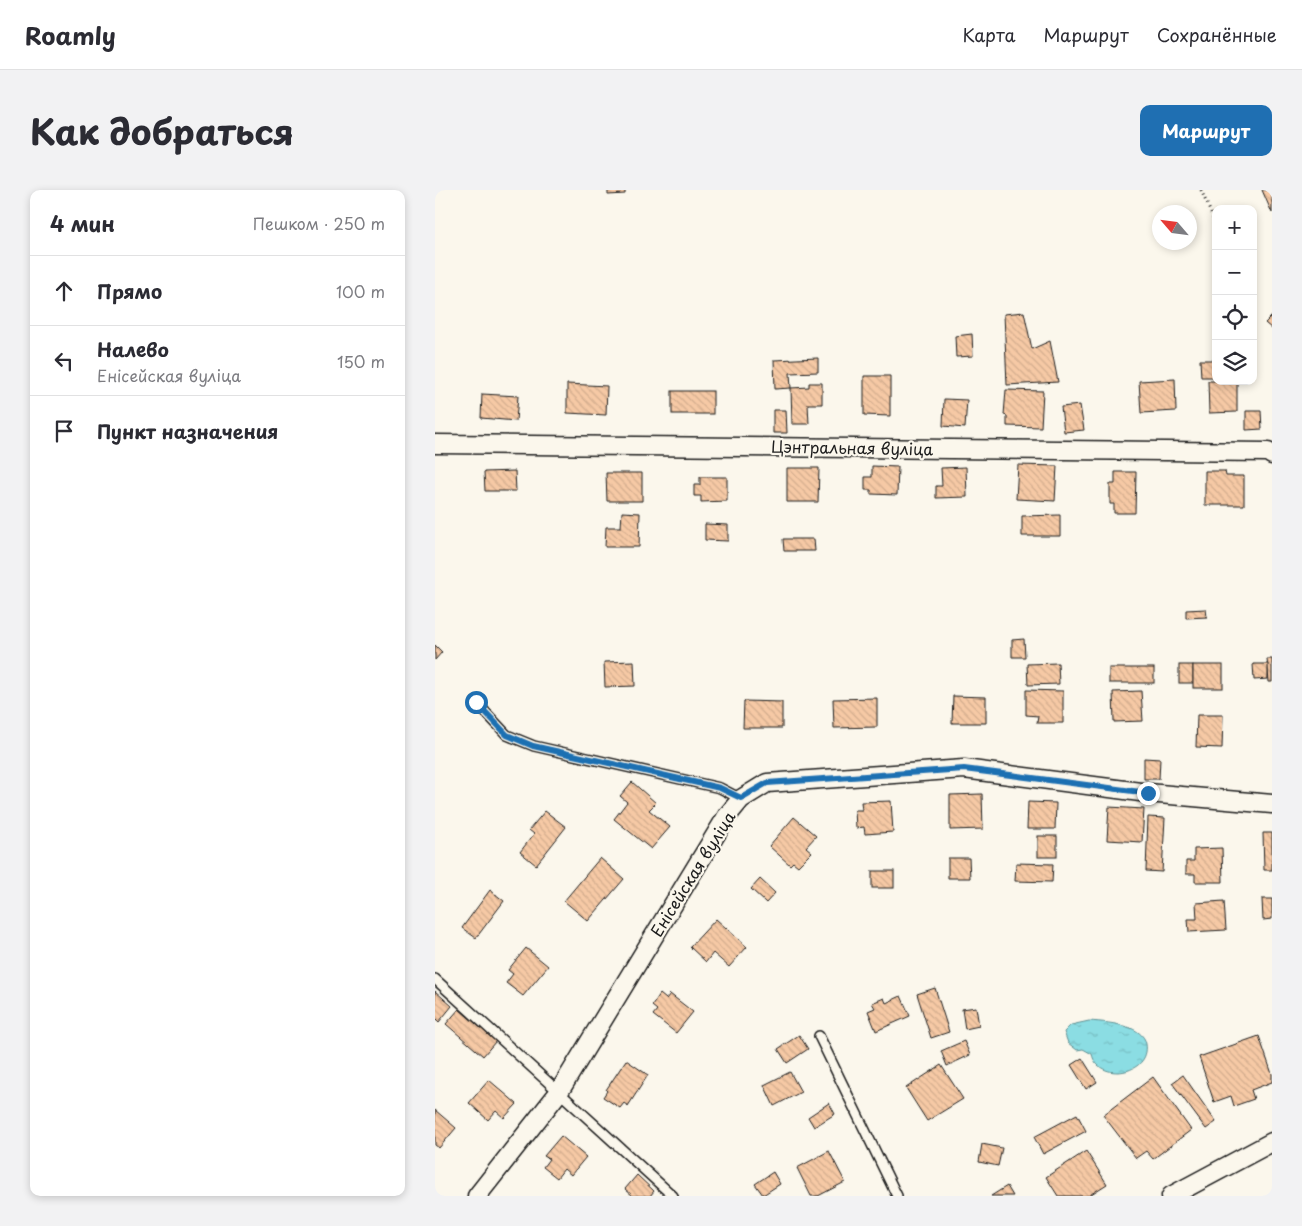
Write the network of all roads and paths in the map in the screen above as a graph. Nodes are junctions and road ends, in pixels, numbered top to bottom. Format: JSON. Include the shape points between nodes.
{"nodes":[{"id":1,"x":1201,"y":190,"type":"edge"},
{"id":2,"x":1212,"y":216,"type":"edge"},
{"id":3,"x":435,"y":444,"type":"edge"},
{"id":4,"x":1270,"y":453,"type":"edge"},
{"id":5,"x":476,"y":702,"type":"dead end"},
{"id":6,"x":741,"y":798,"type":"junction"},
{"id":7,"x":1272,"y":804,"type":"edge"},
{"id":8,"x":435,"y":979,"type":"edge"},
{"id":9,"x":819,"y":1036,"type":"dead end"},
{"id":10,"x":559,"y":1092,"type":"junction"},
{"id":11,"x":1272,"y":1142,"type":"edge"},
{"id":12,"x":477,"y":1196,"type":"edge"},
{"id":13,"x":673,"y":1196,"type":"edge"},
{"id":14,"x":897,"y":1196,"type":"edge"},
{"id":15,"x":1171,"y":1196,"type":"edge"}],
"edges":[{"from":1,"to":2,"type":"path"},
{"from":3,"to":4,"type":"street","name":"Цэнтральная вуліца"},
{"from":5,"to":6,"type":"lane","via":[[507,735],[533,746],[720,788]]},
{"from":6,"to":7,"type":"street","name":"Енісейская вуліца","via":[[767,783],[964,769],[1148,793]]},
{"from":6,"to":10,"type":"street","name":"Енісейская вуліца"},
{"from":8,"to":10,"type":"lane"},
{"from":9,"to":14,"type":"lane"},
{"from":10,"to":12,"type":"street","name":"Енісейская вуліца"},
{"from":10,"to":13,"type":"lane"},
{"from":11,"to":15,"type":"street"}]}
